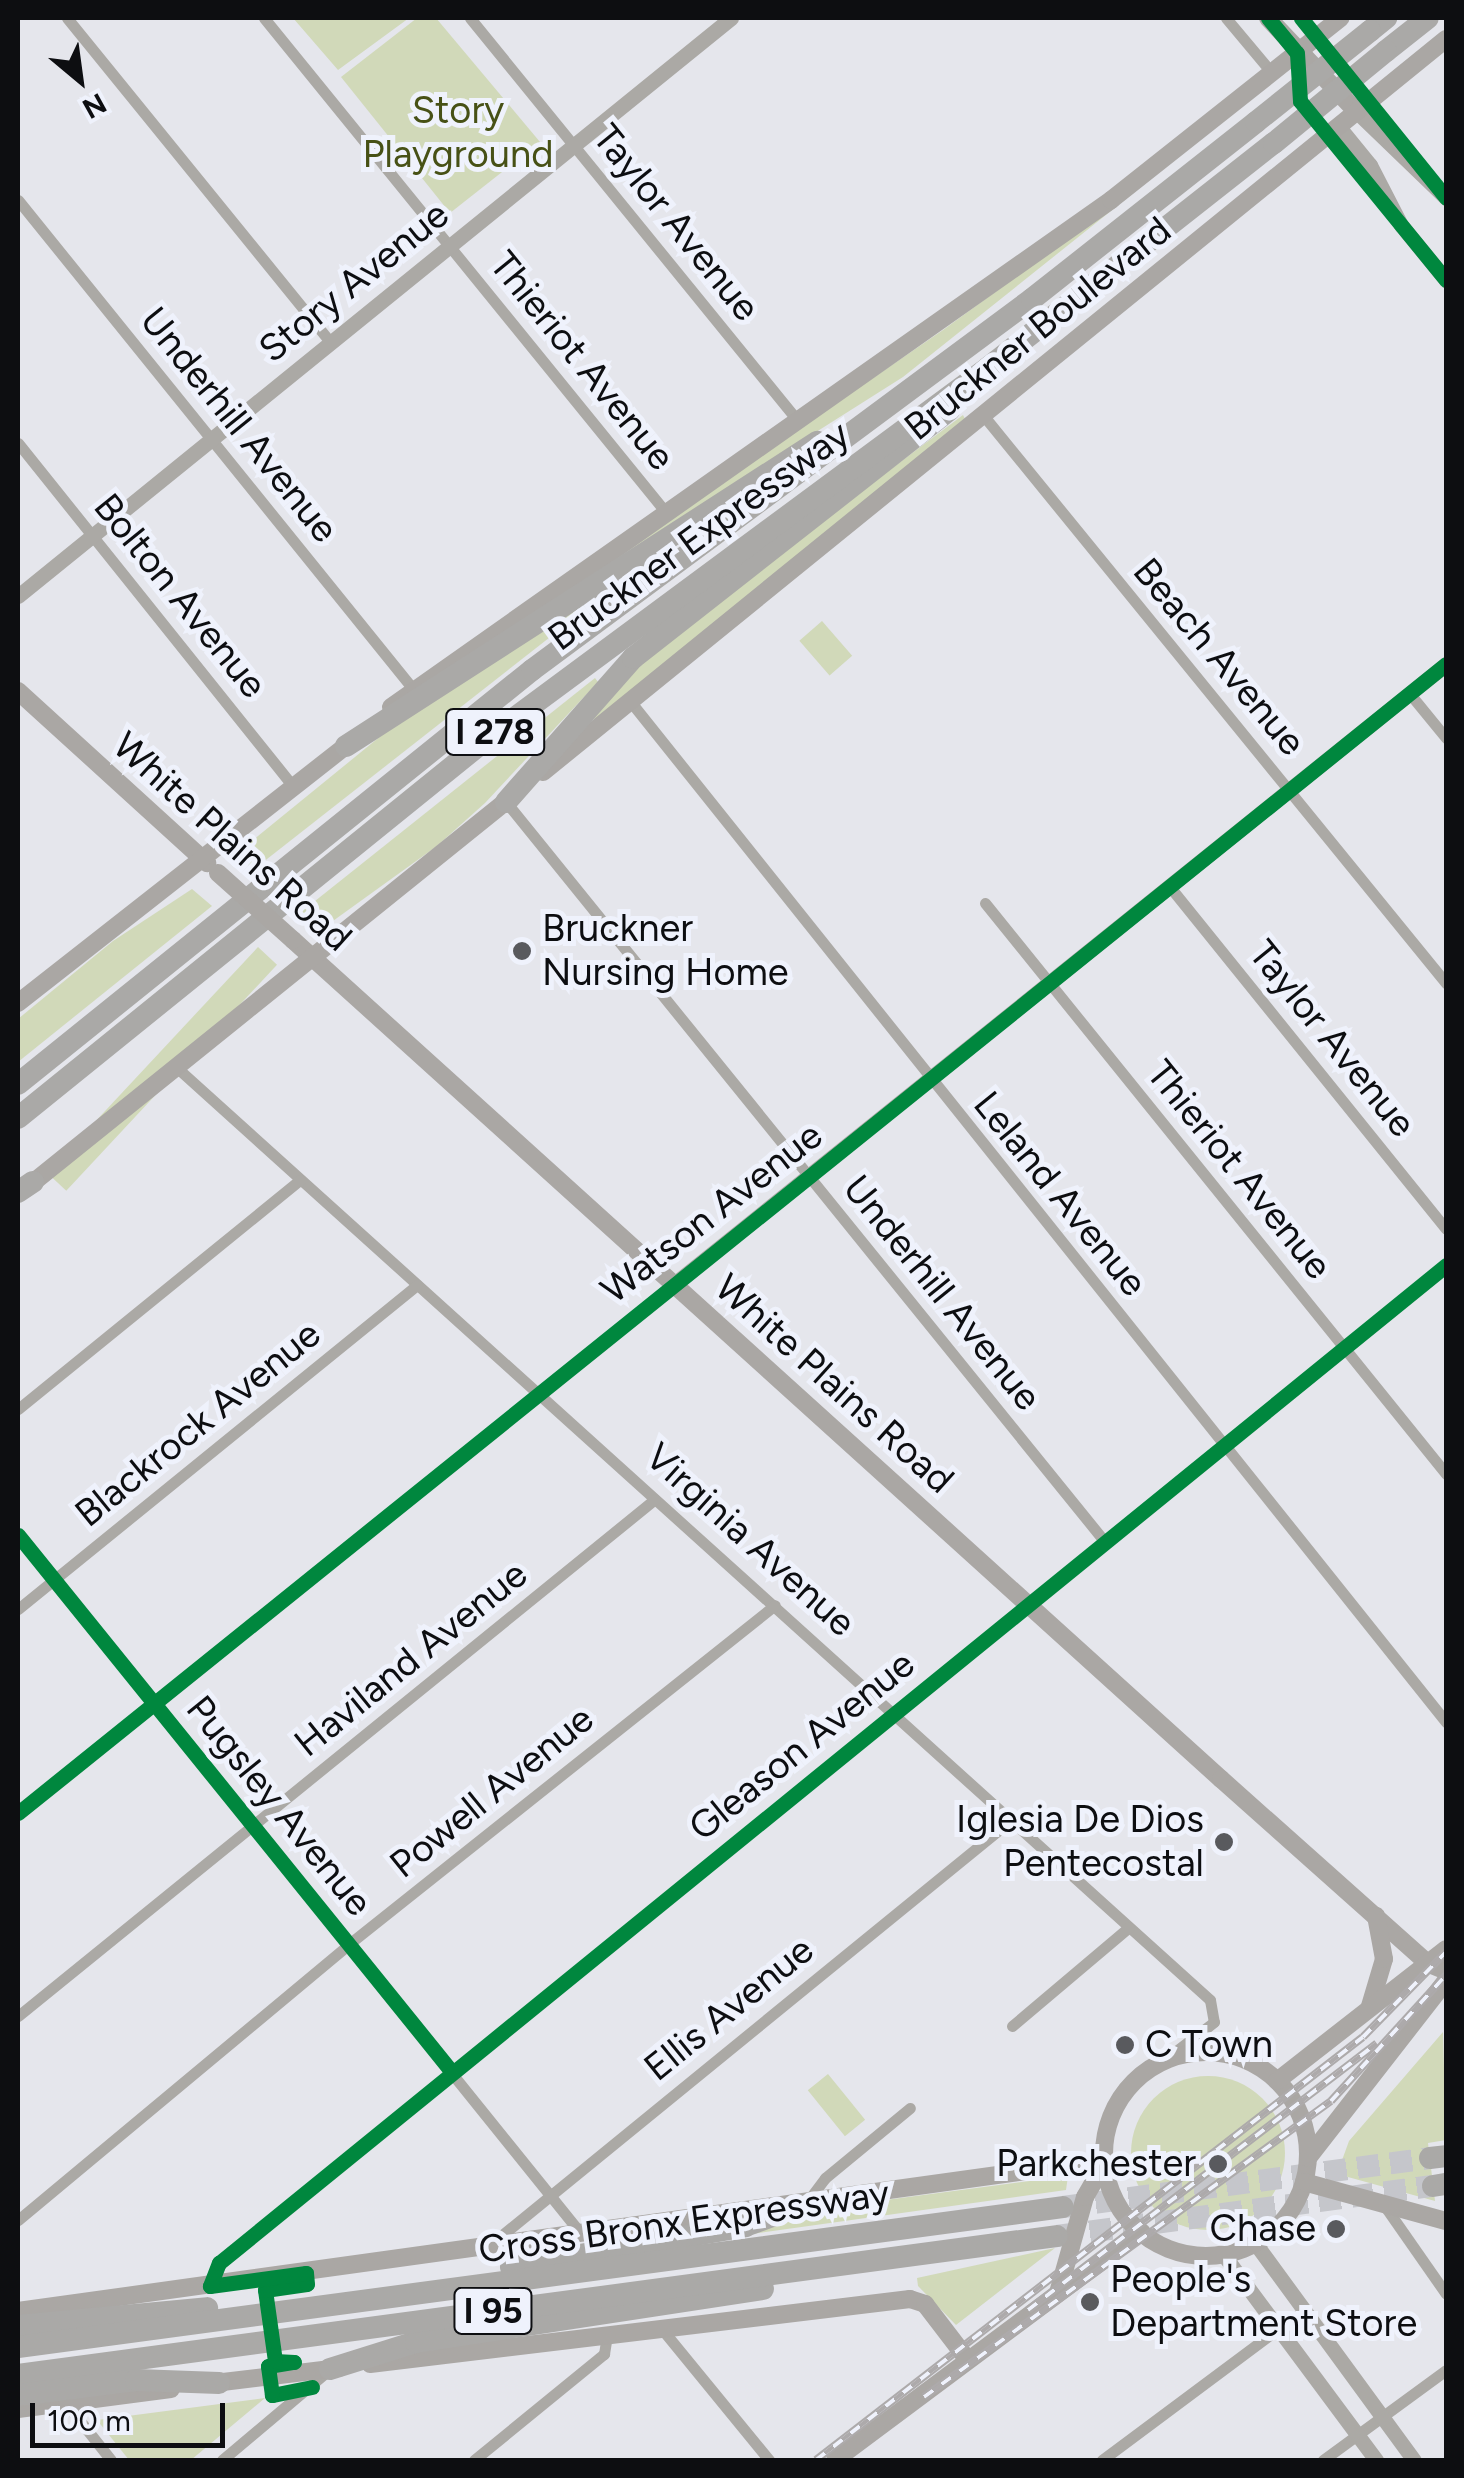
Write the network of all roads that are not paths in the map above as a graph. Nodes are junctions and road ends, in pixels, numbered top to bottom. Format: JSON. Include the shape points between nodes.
{"nodes":[{"id":1,"x":68,"y":18,"type":"edge"},
{"id":2,"x":264,"y":18,"type":"edge"},
{"id":3,"x":470,"y":18,"type":"edge"},
{"id":4,"x":732,"y":18,"type":"edge"},
{"id":5,"x":1226,"y":18,"type":"edge"},
{"id":6,"x":1268,"y":18,"type":"edge"},
{"id":7,"x":1341,"y":18,"type":"edge"},
{"id":8,"x":1428,"y":18,"type":"edge"},
{"id":9,"x":1380,"y":22,"type":"edge"},
{"id":10,"x":1446,"y":39,"type":"edge"},
{"id":11,"x":1297,"y":53,"type":"junction"},
{"id":12,"x":1272,"y":73,"type":"junction"},
{"id":13,"x":1357,"y":112,"type":"junction"},
{"id":14,"x":1338,"y":126,"type":"junction"},
{"id":15,"x":574,"y":145,"type":"junction"},
{"id":16,"x":1446,"y":198,"type":"edge"},
{"id":17,"x":18,"y":200,"type":"edge"},
{"id":18,"x":450,"y":246,"type":"junction"},
{"id":19,"x":1446,"y":280,"type":"edge"},
{"id":20,"x":331,"y":342,"type":"junction"},
{"id":21,"x":989,"y":367,"type":"junction"},
{"id":22,"x":900,"y":398,"type":"junction"},
{"id":23,"x":983,"y":415,"type":"junction"},
{"id":24,"x":797,"y":420,"type":"junction"},
{"id":25,"x":211,"y":439,"type":"junction"},
{"id":26,"x":18,"y":444,"type":"edge"},
{"id":27,"x":664,"y":510,"type":"junction"},
{"id":28,"x":93,"y":536,"type":"junction"},
{"id":29,"x":18,"y":596,"type":"edge"},
{"id":30,"x":1446,"y":664,"type":"edge"},
{"id":31,"x":413,"y":689,"type":"junction"},
{"id":32,"x":18,"y":691,"type":"edge"},
{"id":33,"x":1410,"y":694,"type":"junction"},
{"id":34,"x":630,"y":701,"type":"junction"},
{"id":35,"x":1446,"y":738,"type":"edge"},
{"id":36,"x":346,"y":746,"type":"junction"},
{"id":37,"x":294,"y":788,"type":"junction"},
{"id":38,"x":1290,"y":790,"type":"junction"},
{"id":39,"x":506,"y":802,"type":"junction"},
{"id":40,"x":202,"y":858,"type":"junction"},
{"id":41,"x":1170,"y":887,"type":"junction"},
{"id":42,"x":985,"y":903,"type":"dead end"},
{"id":43,"x":310,"y":955,"type":"junction"},
{"id":44,"x":1446,"y":983,"type":"edge"},
{"id":45,"x":1051,"y":984,"type":"junction"},
{"id":46,"x":18,"y":1003,"type":"edge"},
{"id":47,"x":175,"y":1066,"type":"junction"},
{"id":48,"x":932,"y":1082,"type":"junction"},
{"id":49,"x":18,"y":1084,"type":"edge"},
{"id":50,"x":18,"y":1118,"type":"edge"},
{"id":51,"x":811,"y":1178,"type":"junction"},
{"id":52,"x":300,"y":1180,"type":"junction"},
{"id":53,"x":23,"y":1190,"type":"edge"},
{"id":54,"x":1446,"y":1229,"type":"edge"},
{"id":55,"x":1446,"y":1265,"type":"edge"},
{"id":56,"x":674,"y":1284,"type":"junction"},
{"id":57,"x":417,"y":1285,"type":"junction"},
{"id":58,"x":1344,"y":1348,"type":"junction"},
{"id":59,"x":536,"y":1392,"type":"junction"},
{"id":60,"x":18,"y":1409,"type":"edge"},
{"id":61,"x":1225,"y":1445,"type":"junction"},
{"id":62,"x":1446,"y":1474,"type":"edge"},
{"id":63,"x":655,"y":1499,"type":"junction"},
{"id":64,"x":18,"y":1535,"type":"edge"},
{"id":65,"x":1105,"y":1542,"type":"junction"},
{"id":66,"x":54,"y":1580,"type":"junction"},
{"id":67,"x":1029,"y":1604,"type":"junction"},
{"id":68,"x":775,"y":1606,"type":"junction"},
{"id":69,"x":18,"y":1610,"type":"edge"},
{"id":70,"x":153,"y":1703,"type":"junction"},
{"id":71,"x":893,"y":1714,"type":"junction"},
{"id":72,"x":1446,"y":1722,"type":"edge"},
{"id":73,"x":18,"y":1813,"type":"edge"},
{"id":74,"x":1011,"y":1820,"type":"junction"},
{"id":75,"x":252,"y":1826,"type":"junction"},
{"id":76,"x":1376,"y":1916,"type":"junction"},
{"id":77,"x":1129,"y":1927,"type":"junction"},
{"id":78,"x":349,"y":1944,"type":"junction"},
{"id":79,"x":1446,"y":1949,"type":"edge"},
{"id":80,"x":1438,"y":1968,"type":"edge"},
{"id":81,"x":1444,"y":1993,"type":"edge"},
{"id":82,"x":1370,"y":2006,"type":"junction"},
{"id":83,"x":18,"y":2016,"type":"edge"},
{"id":84,"x":1012,"y":2026,"type":"dead end"},
{"id":85,"x":1158,"y":2064,"type":"junction"},
{"id":86,"x":452,"y":2072,"type":"junction"},
{"id":87,"x":1277,"y":2081,"type":"junction"},
{"id":88,"x":910,"y":2108,"type":"dead end"},
{"id":89,"x":1308,"y":2158,"type":"junction"},
{"id":90,"x":1105,"y":2162,"type":"junction"},
{"id":91,"x":1304,"y":2182,"type":"junction"},
{"id":92,"x":551,"y":2194,"type":"junction"},
{"id":93,"x":805,"y":2204,"type":"junction"},
{"id":94,"x":1384,"y":2205,"type":"junction"},
{"id":95,"x":1063,"y":2207,"type":"tunnel mouth"},
{"id":96,"x":18,"y":2220,"type":"edge"},
{"id":97,"x":1446,"y":2221,"type":"edge"},
{"id":98,"x":1141,"y":2232,"type":"junction"},
{"id":99,"x":582,"y":2234,"type":"junction"},
{"id":100,"x":1057,"y":2236,"type":"tunnel mouth"},
{"id":101,"x":1255,"y":2243,"type":"junction"},
{"id":102,"x":970,"y":2247,"type":"junction"},
{"id":103,"x":487,"y":2248,"type":"junction"},
{"id":104,"x":1223,"y":2254,"type":"junction"},
{"id":105,"x":210,"y":2286,"type":"junction"},
{"id":106,"x":1058,"y":2293,"type":"junction"},
{"id":107,"x":1446,"y":2294,"type":"edge"},
{"id":108,"x":394,"y":2296,"type":"junction"},
{"id":109,"x":300,"y":2309,"type":"junction"},
{"id":110,"x":18,"y":2311,"type":"edge"},
{"id":111,"x":18,"y":2326,"type":"edge"},
{"id":112,"x":661,"y":2328,"type":"junction"},
{"id":113,"x":1278,"y":2329,"type":"junction"},
{"id":114,"x":607,"y":2335,"type":"junction"},
{"id":115,"x":18,"y":2346,"type":"edge"},
{"id":116,"x":968,"y":2360,"type":"junction"},
{"id":117,"x":330,"y":2369,"type":"junction"},
{"id":118,"x":1446,"y":2370,"type":"edge"},
{"id":119,"x":18,"y":2375,"type":"edge"},
{"id":120,"x":218,"y":2382,"type":"junction"},
{"id":121,"x":65,"y":2402,"type":"junction"},
{"id":122,"x":18,"y":2407,"type":"edge"},
{"id":123,"x":1382,"y":2416,"type":"junction"},
{"id":124,"x":1356,"y":2434,"type":"junction"},
{"id":125,"x":111,"y":2460,"type":"edge"},
{"id":126,"x":222,"y":2460,"type":"edge"},
{"id":127,"x":474,"y":2460,"type":"edge"},
{"id":128,"x":769,"y":2460,"type":"edge"},
{"id":129,"x":835,"y":2460,"type":"edge"},
{"id":130,"x":1102,"y":2460,"type":"edge"},
{"id":131,"x":1323,"y":2460,"type":"edge"},
{"id":132,"x":1376,"y":2460,"type":"edge"},
{"id":133,"x":1414,"y":2460,"type":"edge"}],
"edges":[{"from":1,"to":20,"type":"street"},
{"from":2,"to":18,"type":"street","name":"Thieriot Avenue"},
{"from":3,"to":15,"type":"street","name":"Taylor Avenue"},
{"from":4,"to":15,"type":"street","name":"Story Avenue"},
{"from":5,"to":12,"type":"street"},
{"from":6,"to":11,"type":"main road"},
{"from":7,"to":11,"type":"main road","name":"Bruckner Boulevard"},
{"from":8,"to":21,"type":"highway","name":"Bruckner Expressway","number":"I 278","bridge":true},
{"from":9,"to":22,"type":"highway","name":"Bruckner Expressway","number":"I 278","bridge":true},
{"from":10,"to":13,"type":"main road","name":"Bruckner Boulevard"},
{"from":11,"to":12,"type":"main road","name":"Bruckner Boulevard"},
{"from":11,"to":13,"type":"main road","via":[[1324,72]]},
{"from":11,"to":14,"type":"main road","via":[[1307,86]]},
{"from":12,"to":24,"type":"main road","name":"Bruckner Boulevard","via":[[1110,200]]},
{"from":13,"to":14,"type":"main road","name":"Bruckner Boulevard"},
{"from":13,"to":16,"type":"street"},
{"from":14,"to":19,"type":"street"},
{"from":14,"to":23,"type":"main road","name":"Bruckner Boulevard"},
{"from":15,"to":18,"type":"street","name":"Story Avenue"},
{"from":15,"to":24,"type":"street","name":"Taylor Avenue"},
{"from":17,"to":25,"type":"street","name":"Underhill Avenue"},
{"from":18,"to":20,"type":"street","name":"Story Avenue"},
{"from":18,"to":27,"type":"street","name":"Thieriot Avenue"},
{"from":20,"to":25,"type":"street","name":"Story Avenue"},
{"from":21,"to":39,"type":"highway","via":[[926,434],[633,658]]},
{"from":21,"to":50,"type":"highway","name":"Bruckner Expressway","number":"I 278","via":[[518,714]]},
{"from":22,"to":36,"type":"highway","via":[[816,442]]},
{"from":22,"to":49,"type":"highway","name":"Bruckner Expressway","number":"I 278","via":[[504,692]]},
{"from":23,"to":34,"type":"main road","name":"Bruckner Boulevard"},
{"from":23,"to":38,"type":"street","name":"Beach Avenue"},
{"from":24,"to":27,"type":"main road","name":"Bruckner Boulevard"},
{"from":25,"to":28,"type":"street","name":"Story Avenue"},
{"from":25,"to":31,"type":"street","name":"Underhill Avenue"},
{"from":26,"to":28,"type":"street","name":"Bolton Avenue"},
{"from":27,"to":31,"type":"main road","name":"Bruckner Boulevard"},
{"from":28,"to":29,"type":"street","name":"Story Avenue"},
{"from":28,"to":37,"type":"street","name":"Bolton Avenue"},
{"from":30,"to":33,"type":"street","name":"Watson Avenue"},
{"from":31,"to":36,"type":"main road","name":"Bruckner Boulevard"},
{"from":32,"to":40,"type":"main road","name":"White Plains Road"},
{"from":33,"to":35,"type":"street"},
{"from":33,"to":38,"type":"street","name":"Watson Avenue"},
{"from":34,"to":39,"type":"main road","name":"Bruckner Boulevard"},
{"from":34,"to":48,"type":"street","name":"Leland Avenue"},
{"from":36,"to":37,"type":"main road","name":"Bruckner Boulevard"},
{"from":37,"to":40,"type":"main road","name":"Bruckner Boulevard"},
{"from":38,"to":41,"type":"street","name":"Watson Avenue"},
{"from":38,"to":44,"type":"street","name":"Beach Avenue"},
{"from":39,"to":43,"type":"main road","name":"Bruckner Boulevard"},
{"from":39,"to":51,"type":"street","name":"Underhill Avenue"},
{"from":40,"to":43,"type":"main road","name":"White Plains Road","bridge":true},
{"from":40,"to":46,"type":"main road","name":"Bruckner Boulevard"},
{"from":41,"to":45,"type":"street","name":"Watson Avenue"},
{"from":41,"to":54,"type":"street","name":"Taylor Avenue"},
{"from":42,"to":45,"type":"street","name":"Thieriot Avenue"},
{"from":43,"to":47,"type":"main road","name":"Bruckner Boulevard"},
{"from":43,"to":56,"type":"main road","name":"White Plains Road"},
{"from":45,"to":48,"type":"street","name":"Watson Avenue"},
{"from":45,"to":58,"type":"street","name":"Thieriot Avenue"},
{"from":47,"to":52,"type":"street","name":"Virginia Avenue"},
{"from":47,"to":53,"type":"main road","name":"Bruckner Boulevard"},
{"from":48,"to":51,"type":"street","name":"Watson Avenue"},
{"from":48,"to":61,"type":"street","name":"Leland Avenue"},
{"from":51,"to":56,"type":"street","name":"Watson Avenue"},
{"from":51,"to":65,"type":"street","name":"Underhill Avenue"},
{"from":52,"to":57,"type":"street","name":"Virginia Avenue"},
{"from":52,"to":60,"type":"street"},
{"from":55,"to":58,"type":"street","name":"Gleason Avenue"},
{"from":56,"to":59,"type":"street","name":"Watson Avenue"},
{"from":56,"to":67,"type":"main road","name":"White Plains Road"},
{"from":57,"to":59,"type":"street","name":"Virginia Avenue"},
{"from":57,"to":66,"type":"street","name":"Blackrock Avenue"},
{"from":58,"to":61,"type":"street","name":"Gleason Avenue"},
{"from":58,"to":62,"type":"street","name":"Thieriot Avenue"},
{"from":59,"to":63,"type":"street","name":"Virginia Avenue"},
{"from":59,"to":70,"type":"street","name":"Watson Avenue"},
{"from":61,"to":65,"type":"street","name":"Gleason Avenue"},
{"from":61,"to":72,"type":"street","name":"Leland Avenue"},
{"from":63,"to":68,"type":"street","name":"Virginia Avenue"},
{"from":63,"to":75,"type":"street","name":"Haviland Avenue"},
{"from":64,"to":66,"type":"street","name":"Pugsley Avenue"},
{"from":65,"to":67,"type":"street","name":"Gleason Avenue"},
{"from":66,"to":69,"type":"street","name":"Blackrock Avenue"},
{"from":66,"to":70,"type":"street","name":"Pugsley Avenue"},
{"from":67,"to":71,"type":"street","name":"Gleason Avenue"},
{"from":67,"to":76,"type":"main road","name":"White Plains Road"},
{"from":68,"to":71,"type":"street","name":"Virginia Avenue"},
{"from":68,"to":78,"type":"street","name":"Powell Avenue"},
{"from":70,"to":73,"type":"street","name":"Watson Avenue"},
{"from":70,"to":75,"type":"street","name":"Pugsley Avenue"},
{"from":71,"to":74,"type":"street","name":"Virginia Avenue"},
{"from":71,"to":86,"type":"street","name":"Gleason Avenue"},
{"from":74,"to":77,"type":"street","name":"Virginia Avenue"},
{"from":74,"to":92,"type":"street","name":"Ellis Avenue"},
{"from":75,"to":78,"type":"street","name":"Pugsley Avenue"},
{"from":75,"to":83,"type":"street","name":"Haviland Avenue"},
{"from":76,"to":80,"type":"main road","name":"White Plains Road"},
{"from":76,"to":82,"type":"main road","via":[[1384,1960]]},
{"from":77,"to":84,"type":"street"},
{"from":77,"to":85,"type":"street","name":"Virginia Avenue","via":[[1217,2013],[1211,2026]]},
{"from":78,"to":86,"type":"street","name":"Pugsley Avenue"},
{"from":78,"to":96,"type":"street","name":"Powell Avenue"},
{"from":79,"to":80,"type":"main road"},
{"from":80,"to":81,"type":"main road","name":"White Plains Road"},
{"from":80,"to":82,"type":"main road"},
{"from":81,"to":89,"type":"main road"},
{"from":82,"to":87,"type":"main road"},
{"from":85,"to":87,"type":"main road","via":[[1217,2053],[1251,2062]]},
{"from":85,"to":90,"type":"main road","via":[[1117,2106]]},
{"from":86,"to":92,"type":"street","name":"Pugsley Avenue"},
{"from":86,"to":105,"type":"street","name":"Gleason Avenue","via":[[223,2259]]},
{"from":87,"to":89,"type":"main road","via":[[1300,2115]]},
{"from":88,"to":93,"type":"street","via":[[825,2178]]},
{"from":89,"to":91,"type":"main road"},
{"from":90,"to":93,"type":"main road"},
{"from":90,"to":98,"type":"main road","via":[[1118,2204]]},
{"from":90,"to":106,"type":"main road","via":[[1085,2197]]},
{"from":91,"to":94,"type":"main road"},
{"from":91,"to":101,"type":"main road","via":[[1286,2217]]},
{"from":92,"to":99,"type":"street","name":"Pugsley Avenue"},
{"from":92,"to":103,"type":"street","name":"Ellis Avenue"},
{"from":93,"to":99,"type":"main road"},
{"from":93,"to":108,"type":"highway","via":[[762,2222],[580,2253]]},
{"from":94,"to":97,"type":"main road"},
{"from":94,"to":107,"type":"street"},
{"from":95,"to":108,"type":"highway","name":"Cross Bronx Expressway","number":"I 95"},
{"from":98,"to":104,"type":"main road","via":[[1181,2252]]},
{"from":98,"to":106,"type":"main road"},
{"from":99,"to":103,"type":"main road"},
{"from":100,"to":102,"type":"highway","name":"Cross Bronx Expressway","number":"I 95"},
{"from":101,"to":104,"type":"main road"},
{"from":101,"to":123,"type":"street"},
{"from":102,"to":117,"type":"highway","via":[[649,2311],[416,2342]]},
{"from":102,"to":119,"type":"highway","name":"Cross Bronx Expressway","number":"I 95"},
{"from":103,"to":105,"type":"main road"},
{"from":104,"to":113,"type":"street"},
{"from":105,"to":110,"type":"main road"},
{"from":106,"to":116,"type":"main road"},
{"from":108,"to":109,"type":"highway","name":"Cross Bronx Expressway","number":"I 95"},
{"from":109,"to":111,"type":"highway","via":[[170,2309]]},
{"from":109,"to":115,"type":"highway","name":"Cross Bronx Expressway","number":"I 95"},
{"from":112,"to":114,"type":"main road"},
{"from":112,"to":116,"type":"main road","via":[[918,2300]]},
{"from":112,"to":128,"type":"street"},
{"from":113,"to":124,"type":"street"},
{"from":113,"to":130,"type":"street"},
{"from":114,"to":117,"type":"main road"},
{"from":114,"to":127,"type":"street","via":[[604,2354]]},
{"from":116,"to":129,"type":"main road"},
{"from":117,"to":120,"type":"main road"},
{"from":117,"to":126,"type":"street"},
{"from":118,"to":123,"type":"street"},
{"from":120,"to":121,"type":"main road"},
{"from":120,"to":122,"type":"highway","via":[[136,2380]]},
{"from":121,"to":122,"type":"main road"},
{"from":121,"to":125,"type":"street"},
{"from":123,"to":124,"type":"street"},
{"from":123,"to":133,"type":"street"},
{"from":124,"to":131,"type":"street"},
{"from":124,"to":132,"type":"street"}]}
